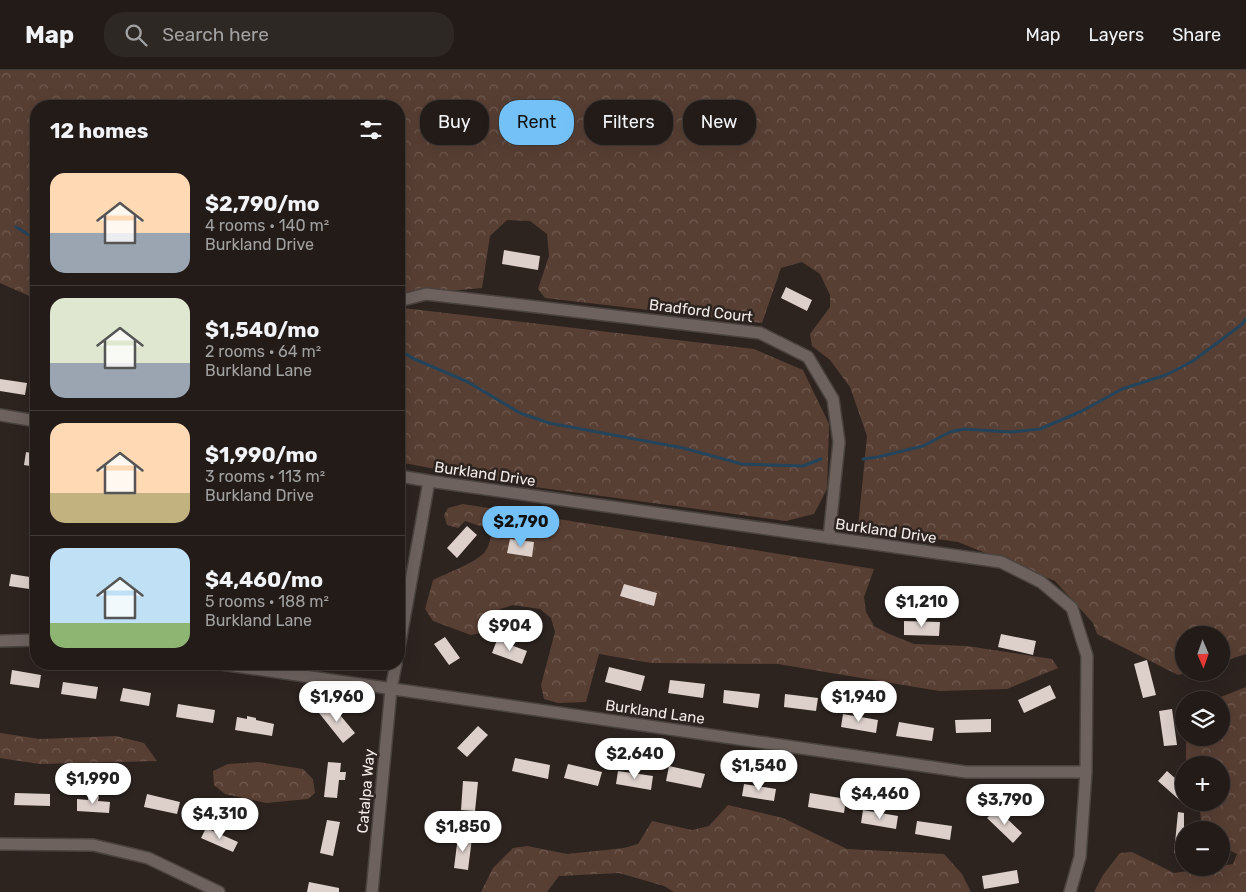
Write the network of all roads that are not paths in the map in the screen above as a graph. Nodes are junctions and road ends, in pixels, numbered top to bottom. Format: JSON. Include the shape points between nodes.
{"nodes":[{"id":1,"x":405,"y":299,"type":"edge"},
{"id":2,"x":0,"y":415,"type":"edge"},
{"id":3,"x":30,"y":420,"type":"edge"},
{"id":4,"x":405,"y":477,"type":"edge"},
{"id":5,"x":429,"y":481,"type":"junction"},
{"id":6,"x":829,"y":538,"type":"junction"},
{"id":7,"x":405,"y":615,"type":"edge"},
{"id":8,"x":30,"y":640,"type":"edge"},
{"id":9,"x":0,"y":641,"type":"edge"},
{"id":10,"x":263,"y":670,"type":"edge"},
{"id":11,"x":395,"y":670,"type":"edge"},
{"id":12,"x":391,"y":689,"type":"junction"},
{"id":13,"x":1086,"y":772,"type":"junction"},
{"id":14,"x":0,"y":844,"type":"edge"},
{"id":15,"x":219,"y":892,"type":"edge"},
{"id":16,"x":372,"y":892,"type":"edge"},
{"id":17,"x":1070,"y":892,"type":"edge"}],
"edges":[{"from":1,"to":6,"type":"street","name":"Bradford Court","via":[[426,294],[760,333],[808,357],[833,398],[839,442]]},
{"from":2,"to":3,"type":"street"},
{"from":4,"to":5,"type":"street","name":"Burkland Drive"},
{"from":5,"to":6,"type":"street","name":"Burkland Drive"},
{"from":5,"to":7,"type":"street"},
{"from":6,"to":13,"type":"street","name":"Burkland Drive","via":[[1001,562],[1041,582],[1072,608],[1087,656]]},
{"from":8,"to":9,"type":"street"},
{"from":10,"to":12,"type":"street","name":"Burkland Lane"},
{"from":11,"to":12,"type":"street","name":"Catalpa Way"},
{"from":12,"to":13,"type":"street","name":"Burkland Lane","via":[[966,772]]},
{"from":12,"to":16,"type":"street","name":"Catalpa Way"},
{"from":13,"to":17,"type":"street","name":"Burkland Drive","via":[[1080,857]]},
{"from":14,"to":15,"type":"street","via":[[93,845],[148,858]]}]}
